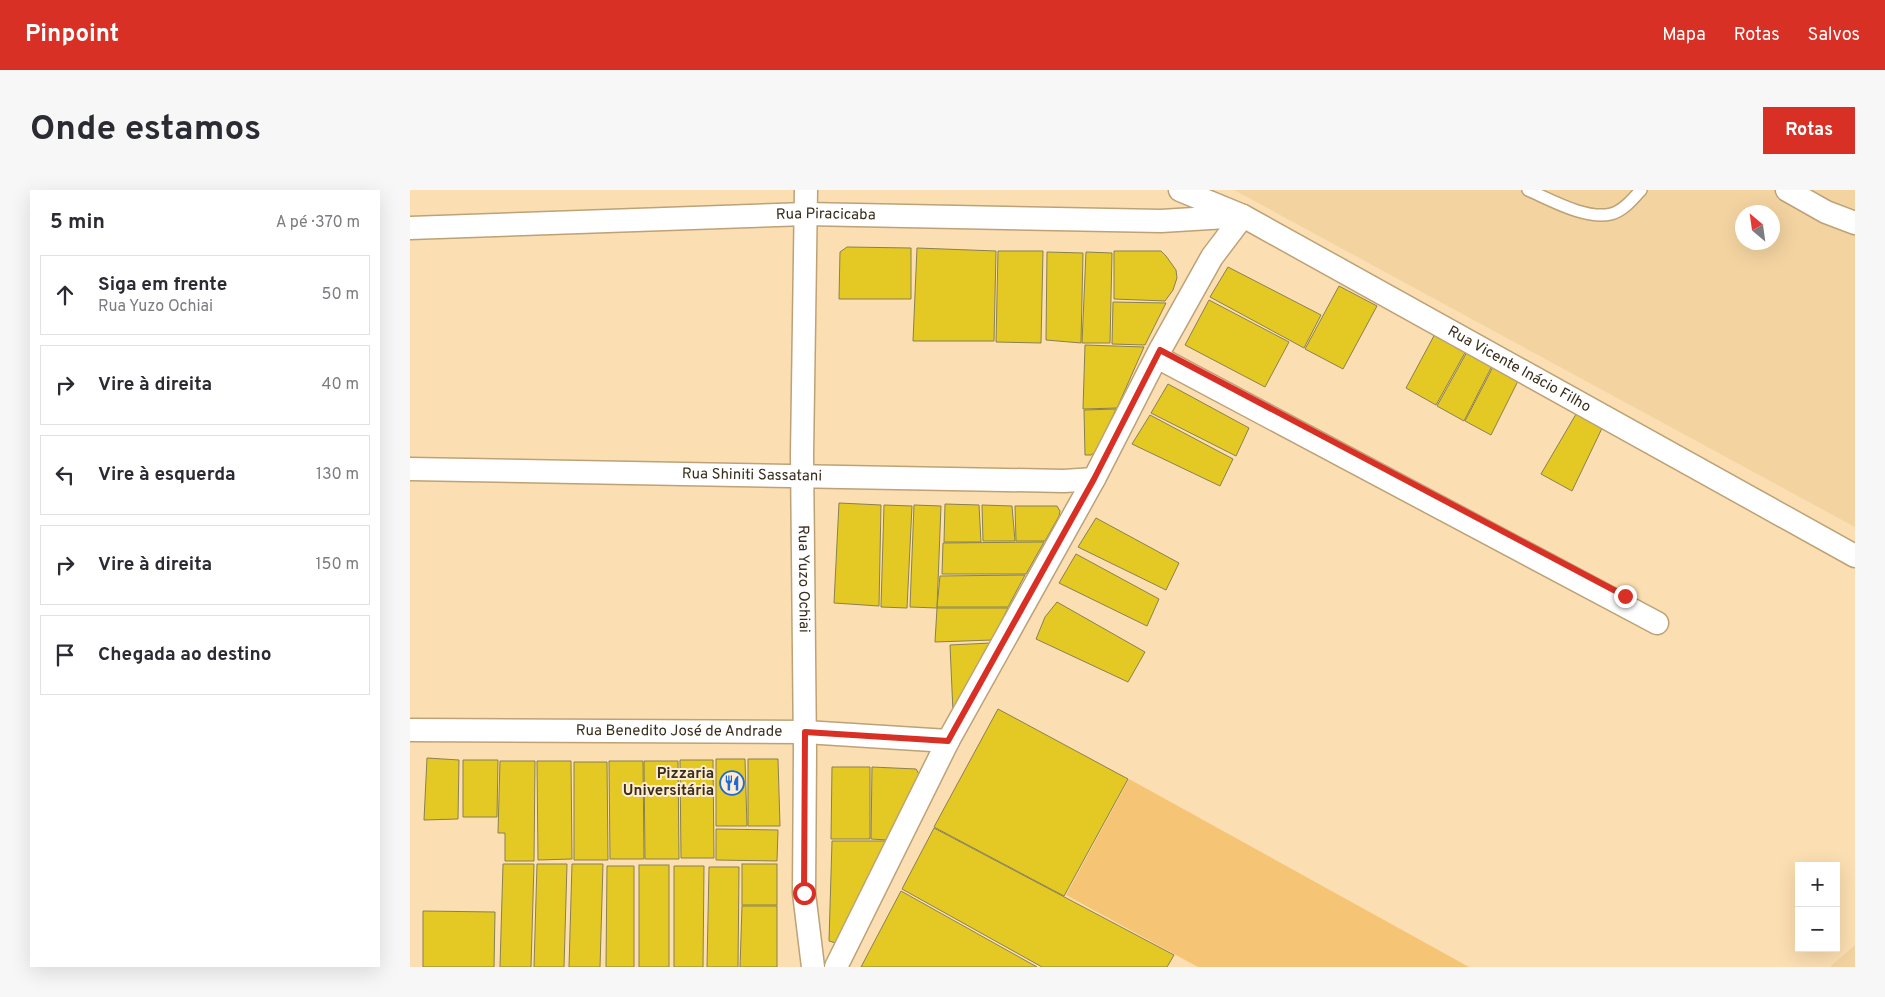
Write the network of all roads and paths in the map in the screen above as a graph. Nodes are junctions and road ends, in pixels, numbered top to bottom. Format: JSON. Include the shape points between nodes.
{"nodes":[{"id":1,"x":806,"y":190,"type":"edge"},
{"id":2,"x":1180,"y":190,"type":"edge"},
{"id":3,"x":1528,"y":190,"type":"edge"},
{"id":4,"x":1641,"y":190,"type":"edge"},
{"id":5,"x":1787,"y":190,"type":"edge"},
{"id":6,"x":806,"y":214,"type":"junction"},
{"id":7,"x":1243,"y":216,"type":"junction"},
{"id":8,"x":1855,"y":223,"type":"edge"},
{"id":9,"x":410,"y":228,"type":"edge"},
{"id":10,"x":1159,"y":354,"type":"junction"},
{"id":11,"x":410,"y":469,"type":"edge"},
{"id":12,"x":803,"y":476,"type":"junction"},
{"id":13,"x":1094,"y":479,"type":"junction"},
{"id":14,"x":1855,"y":556,"type":"edge"},
{"id":15,"x":1625,"y":596,"type":"dead end"},
{"id":16,"x":1657,"y":623,"type":"dead end"},
{"id":17,"x":410,"y":730,"type":"edge"},
{"id":18,"x":805,"y":732,"type":"junction"},
{"id":19,"x":948,"y":741,"type":"junction"},
{"id":20,"x":813,"y":967,"type":"edge"},
{"id":21,"x":836,"y":967,"type":"edge"}],
"edges":[{"from":1,"to":6,"type":"street","name":"Rua Yuzo Ochiai"},
{"from":2,"to":7,"type":"street","name":"Rua Vicente Inácio Filho"},
{"from":3,"to":4,"type":"lane","via":[[1582,213],[1610,214],[1623,208]]},
{"from":5,"to":8,"type":"street","via":[[1826,212]]},
{"from":6,"to":7,"type":"street","name":"Rua Piracicaba","via":[[1161,221]]},
{"from":6,"to":9,"type":"street","name":"Rua Piracicaba"},
{"from":6,"to":12,"type":"street","name":"Rua Yuzo Ochiai"},
{"from":7,"to":10,"type":"street","via":[[1212,257]]},
{"from":7,"to":14,"type":"street","name":"Rua Vicente Inácio Filho"},
{"from":10,"to":13,"type":"street"},
{"from":10,"to":15,"type":"street"},
{"from":10,"to":16,"type":"street"},
{"from":11,"to":12,"type":"street","name":"Rua Shiniti Sassatani"},
{"from":12,"to":13,"type":"street","name":"Rua Shiniti Sassatani"},
{"from":12,"to":18,"type":"street","name":"Rua Yuzo Ochiai"},
{"from":13,"to":19,"type":"street"},
{"from":17,"to":18,"type":"street","name":"Rua Benedito José de Andrade"},
{"from":18,"to":19,"type":"street","name":"Rua Benedito José de Andrade"},
{"from":18,"to":20,"type":"street","name":"Rua Yuzo Ochiai","via":[[804,893]]},
{"from":19,"to":21,"type":"street"}]}
